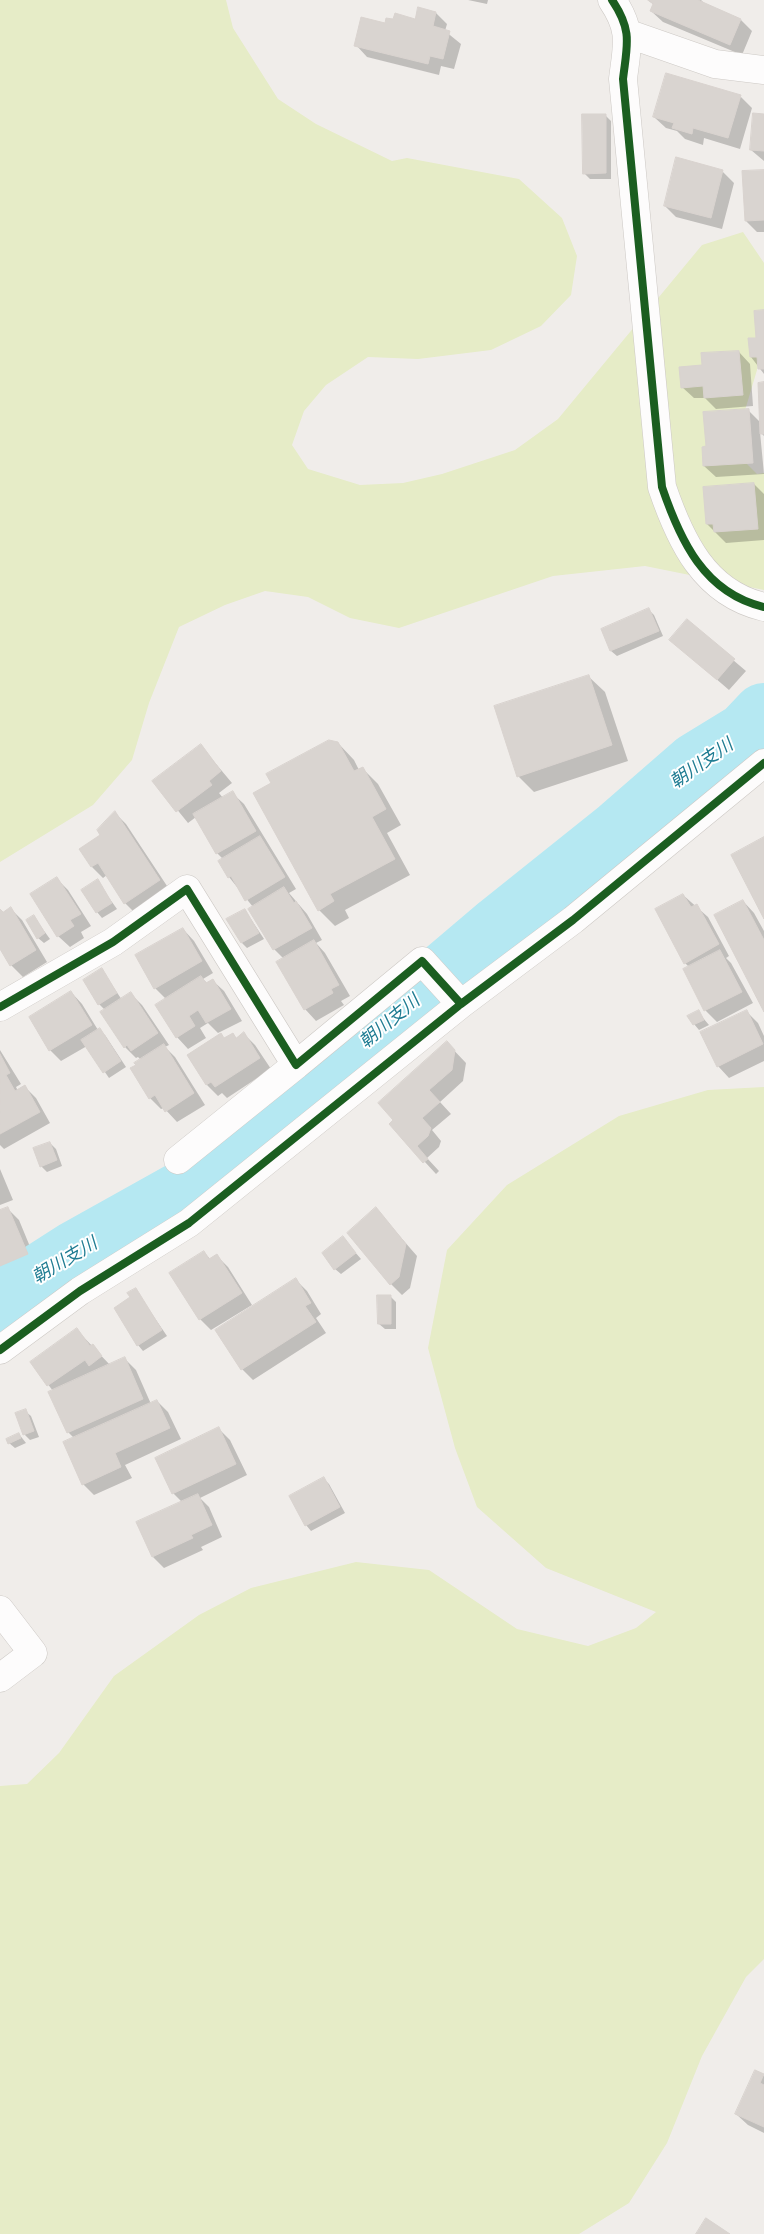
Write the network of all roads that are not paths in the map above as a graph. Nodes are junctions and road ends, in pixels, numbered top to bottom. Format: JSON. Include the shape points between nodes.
{"nodes":[{"id":1,"x":612,"y":0,"type":"edge"},
{"id":2,"x":628,"y":34,"type":"junction"},
{"id":3,"x":764,"y":70,"type":"edge"},
{"id":4,"x":764,"y":608,"type":"edge"},
{"id":5,"x":764,"y":764,"type":"edge"},
{"id":6,"x":460,"y":1003,"type":"junction"},
{"id":7,"x":0,"y":1007,"type":"edge"},
{"id":8,"x":296,"y":1065,"type":"junction"},
{"id":9,"x":178,"y":1160,"type":"dead end"},
{"id":10,"x":0,"y":1350,"type":"edge"},
{"id":11,"x":0,"y":1610,"type":"edge"},
{"id":12,"x":0,"y":1678,"type":"edge"}],
"edges":[{"from":1,"to":2,"type":"street","via":[[621,12]]},
{"from":2,"to":3,"type":"street","via":[[715,64]]},
{"from":2,"to":4,"type":"street","via":[[623,79],[662,487],[683,540],[704,573],[748,604]]},
{"from":5,"to":6,"type":"street","via":[[573,920]]},
{"from":6,"to":8,"type":"street","via":[[422,961]]},
{"from":6,"to":10,"type":"street","via":[[189,1223],[80,1291]]},
{"from":7,"to":8,"type":"street","via":[[113,942],[186,889]]},
{"from":8,"to":9,"type":"street"},
{"from":11,"to":12,"type":"street","via":[[33,1653]]}]}
